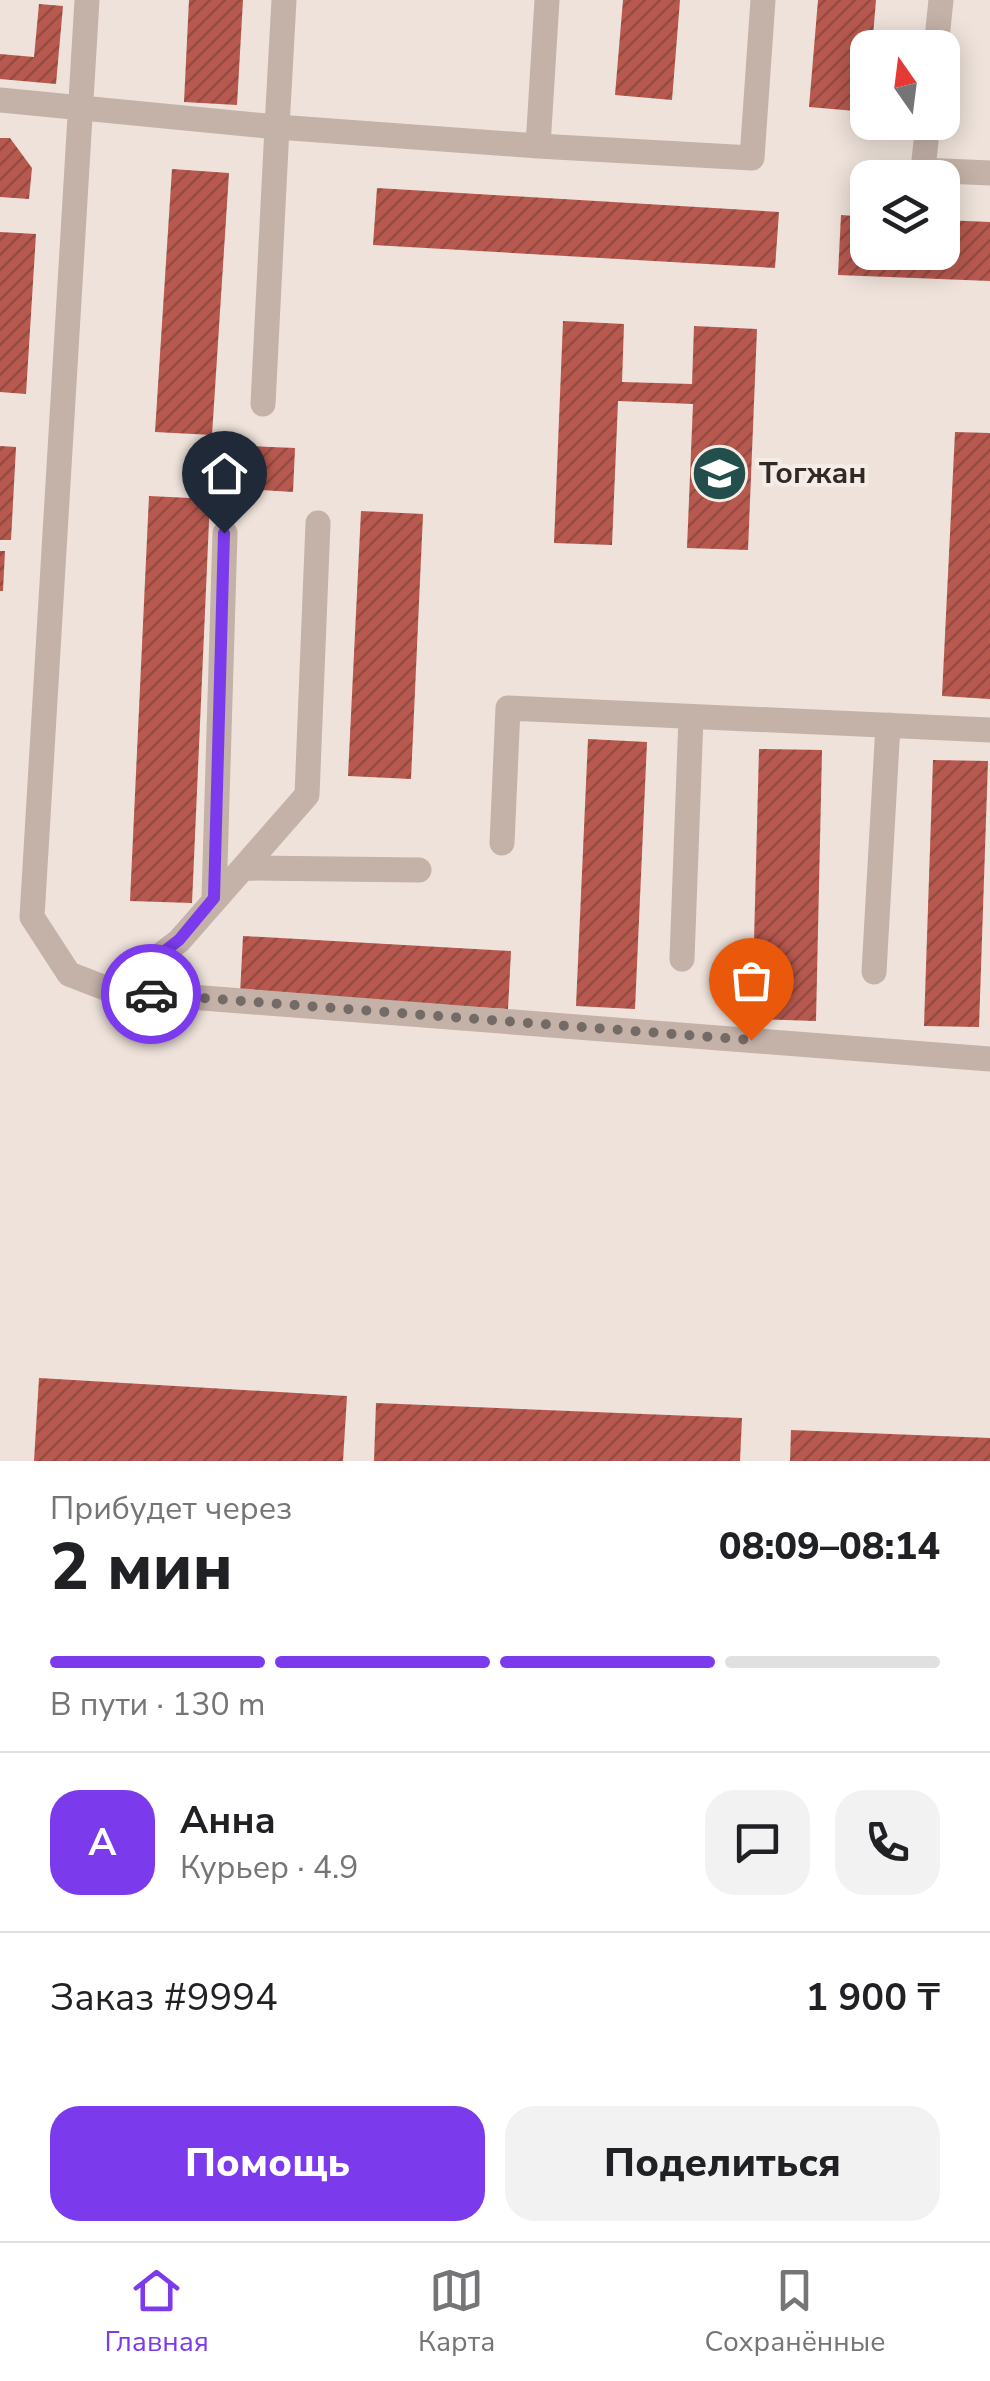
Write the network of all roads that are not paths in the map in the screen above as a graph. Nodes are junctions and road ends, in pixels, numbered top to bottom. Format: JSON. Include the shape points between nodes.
{"nodes":[{"id":1,"x":88,"y":0,"type":"edge"},
{"id":2,"x":284,"y":0,"type":"edge"},
{"id":3,"x":547,"y":0,"type":"edge"},
{"id":4,"x":763,"y":0,"type":"edge"},
{"id":5,"x":940,"y":0,"type":"edge"},
{"id":6,"x":938,"y":30,"type":"edge"},
{"id":7,"x":0,"y":100,"type":"edge"},
{"id":8,"x":82,"y":109,"type":"junction"},
{"id":9,"x":277,"y":128,"type":"junction"},
{"id":10,"x":926,"y":140,"type":"edge"},
{"id":11,"x":538,"y":146,"type":"junction"},
{"id":12,"x":990,"y":173,"type":"edge"},
{"id":13,"x":262,"y":404,"type":"dead end"},
{"id":14,"x":318,"y":523,"type":"dead end"},
{"id":15,"x":224,"y":533,"type":"dead end"},
{"id":16,"x":690,"y":717,"type":"junction"},
{"id":17,"x":888,"y":726,"type":"junction"},
{"id":18,"x":990,"y":730,"type":"edge"},
{"id":19,"x":502,"y":843,"type":"dead end"},
{"id":20,"x":244,"y":868,"type":"junction"},
{"id":21,"x":418,"y":870,"type":"dead end"},
{"id":22,"x":214,"y":898,"type":"junction"},
{"id":23,"x":682,"y":959,"type":"dead end"},
{"id":24,"x":874,"y":972,"type":"dead end"},
{"id":25,"x":113,"y":991,"type":"junction"},
{"id":26,"x":990,"y":1059,"type":"edge"}],
"edges":[{"from":1,"to":8,"type":"lane"},
{"from":2,"to":9,"type":"lane"},
{"from":3,"to":11,"type":"lane"},
{"from":4,"to":11,"type":"lane","via":[[752,158]]},
{"from":5,"to":6,"type":"lane"},
{"from":7,"to":8,"type":"lane"},
{"from":8,"to":9,"type":"lane"},
{"from":8,"to":25,"type":"lane","via":[[32,917],[69,974]]},
{"from":9,"to":11,"type":"lane"},
{"from":9,"to":13,"type":"lane"},
{"from":10,"to":12,"type":"lane","via":[[922,170]]},
{"from":14,"to":20,"type":"lane","via":[[307,794]]},
{"from":15,"to":22,"type":"lane"},
{"from":16,"to":17,"type":"lane"},
{"from":16,"to":19,"type":"lane","via":[[508,708]]},
{"from":16,"to":23,"type":"lane"},
{"from":17,"to":18,"type":"lane"},
{"from":17,"to":24,"type":"lane"},
{"from":20,"to":21,"type":"lane"},
{"from":20,"to":22,"type":"lane"},
{"from":22,"to":25,"type":"lane","via":[[179,940]]},
{"from":25,"to":26,"type":"lane"}]}
